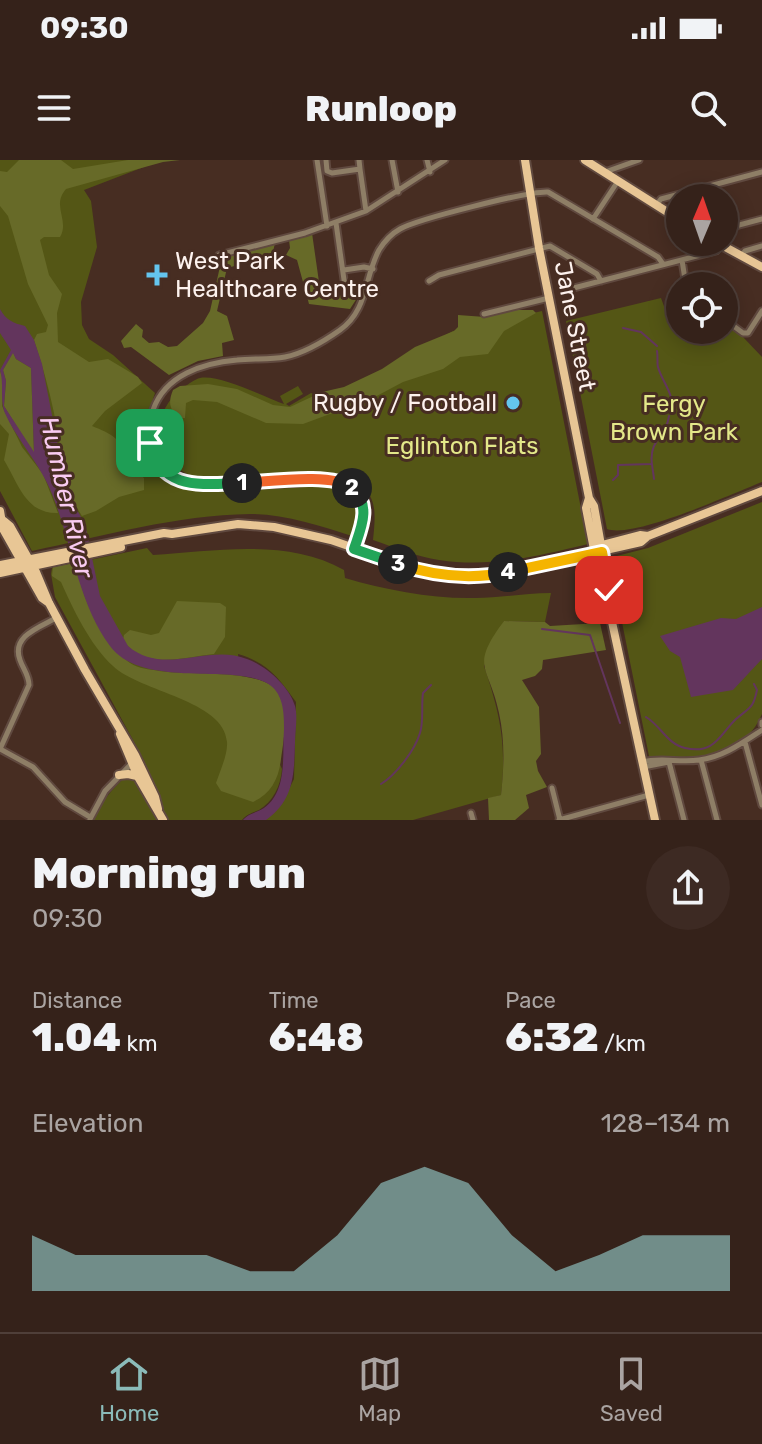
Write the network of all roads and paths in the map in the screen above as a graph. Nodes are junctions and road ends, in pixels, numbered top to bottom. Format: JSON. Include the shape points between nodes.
{"nodes":[{"id":1,"x":317,"y":160,"type":"edge"},
{"id":2,"x":326,"y":160,"type":"edge"},
{"id":3,"x":359,"y":160,"type":"edge"},
{"id":4,"x":392,"y":160,"type":"edge"},
{"id":5,"x":427,"y":160,"type":"edge"},
{"id":6,"x":445,"y":160,"type":"edge"},
{"id":7,"x":525,"y":160,"type":"edge"},
{"id":8,"x":585,"y":160,"type":"edge"},
{"id":9,"x":639,"y":160,"type":"edge"},
{"id":10,"x":360,"y":169,"type":"junction"},
{"id":11,"x":430,"y":172,"type":"junction"},
{"id":12,"x":604,"y":172,"type":"junction"},
{"id":13,"x":762,"y":172,"type":"edge"},
{"id":14,"x":618,"y":181,"type":"junction"},
{"id":15,"x":398,"y":192,"type":"junction"},
{"id":16,"x":531,"y":193,"type":"junction"},
{"id":17,"x":656,"y":205,"type":"junction"},
{"id":18,"x":366,"y":211,"type":"junction"},
{"id":19,"x":666,"y":211,"type":"edge"},
{"id":20,"x":593,"y":219,"type":"junction"},
{"id":21,"x":762,"y":219,"type":"edge"},
{"id":22,"x":336,"y":223,"type":"junction"},
{"id":23,"x":738,"y":225,"type":"edge"},
{"id":24,"x":327,"y":226,"type":"junction"},
{"id":25,"x":762,"y":246,"type":"edge"},
{"id":26,"x":539,"y":248,"type":"junction"},
{"id":27,"x":738,"y":254,"type":"edge"},
{"id":28,"x":219,"y":255,"type":"dead end"},
{"id":29,"x":697,"y":256,"type":"edge"},
{"id":30,"x":741,"y":256,"type":"junction"},
{"id":31,"x":682,"y":260,"type":"junction"},
{"id":32,"x":663,"y":264,"type":"junction"},
{"id":33,"x":762,"y":267,"type":"edge"},
{"id":34,"x":373,"y":269,"type":"junction"},
{"id":35,"x":344,"y":270,"type":"junction"},
{"id":36,"x":684,"y":272,"type":"edge"},
{"id":37,"x":429,"y":281,"type":"dead end"},
{"id":38,"x":601,"y":281,"type":"junction"},
{"id":39,"x":566,"y":290,"type":"dead end"},
{"id":40,"x":346,"y":294,"type":"dead end"},
{"id":41,"x":549,"y":298,"type":"junction"},
{"id":42,"x":762,"y":311,"type":"edge"},
{"id":43,"x":484,"y":314,"type":"dead end"},
{"id":44,"x":738,"y":329,"type":"edge"},
{"id":45,"x":762,"y":491,"type":"edge"},
{"id":46,"x":0,"y":511,"type":"edge"},
{"id":47,"x":354,"y":549,"type":"junction"},
{"id":48,"x":598,"y":550,"type":"junction"},
{"id":49,"x":27,"y":564,"type":"junction"},
{"id":50,"x":0,"y":565,"type":"edge"},
{"id":51,"x":0,"y":573,"type":"edge"},
{"id":52,"x":56,"y":618,"type":"junction"},
{"id":53,"x":762,"y":726,"type":"edge"},
{"id":54,"x":745,"y":742,"type":"junction"},
{"id":55,"x":0,"y":749,"type":"edge"},
{"id":56,"x":701,"y":760,"type":"junction"},
{"id":57,"x":134,"y":761,"type":"junction"},
{"id":58,"x":682,"y":761,"type":"junction"},
{"id":59,"x":669,"y":762,"type":"junction"},
{"id":60,"x":642,"y":765,"type":"junction"},
{"id":61,"x":119,"y":775,"type":"junction"},
{"id":62,"x":138,"y":777,"type":"junction"},
{"id":63,"x":552,"y":788,"type":"dead end"},
{"id":64,"x":649,"y":795,"type":"junction"},
{"id":65,"x":762,"y":805,"type":"edge"},
{"id":66,"x":158,"y":809,"type":"junction"},
{"id":67,"x":90,"y":819,"type":"edge"},
{"id":68,"x":163,"y":820,"type":"edge"},
{"id":69,"x":560,"y":820,"type":"edge"},
{"id":70,"x":655,"y":820,"type":"edge"},
{"id":71,"x":684,"y":820,"type":"edge"},
{"id":72,"x":717,"y":820,"type":"edge"}],
"edges":[{"from":1,"to":24,"type":"street"},
{"from":2,"to":10,"type":"street","via":[[329,173]]},
{"from":3,"to":10,"type":"street"},
{"from":4,"to":15,"type":"street"},
{"from":5,"to":11,"type":"street"},
{"from":6,"to":11,"type":"street"},
{"from":7,"to":16,"type":"main road","name":"Jane Street"},
{"from":8,"to":12,"type":"main road"},
{"from":9,"to":12,"type":"street"},
{"from":10,"to":18,"type":"street"},
{"from":11,"to":15,"type":"street"},
{"from":12,"to":14,"type":"main road"},
{"from":13,"to":17,"type":"street","via":[[661,199]]},
{"from":14,"to":17,"type":"main road"},
{"from":14,"to":20,"type":"street"},
{"from":15,"to":18,"type":"street"},
{"from":16,"to":20,"type":"street","via":[[550,192]]},
{"from":16,"to":26,"type":"main road","name":"Jane Street"},
{"from":16,"to":34,"type":"street","via":[[402,228],[383,243]]},
{"from":17,"to":19,"type":"main road"},
{"from":18,"to":22,"type":"street"},
{"from":20,"to":32,"type":"street"},
{"from":21,"to":23,"type":"street"},
{"from":22,"to":24,"type":"street"},
{"from":22,"to":35,"type":"street"},
{"from":24,"to":28,"type":"street"},
{"from":25,"to":30,"type":"street"},
{"from":26,"to":37,"type":"street"},
{"from":26,"to":38,"type":"street","via":[[552,247]]},
{"from":26,"to":41,"type":"main road","name":"Jane Street"},
{"from":27,"to":30,"type":"main road"},
{"from":29,"to":31,"type":"street"},
{"from":30,"to":33,"type":"main road"},
{"from":31,"to":32,"type":"street"},
{"from":31,"to":36,"type":"street"},
{"from":32,"to":38,"type":"street"},
{"from":34,"to":35,"type":"street"},
{"from":34,"to":47,"type":"street","via":[[362,305],[338,332],[292,355],[227,361],[185,373],[158,398],[150,429],[158,463],[185,483],[347,484],[359,495],[364,512]]},
{"from":35,"to":40,"type":"street"},
{"from":38,"to":39,"type":"street"},
{"from":41,"to":43,"type":"street"},
{"from":41,"to":48,"type":"main road","name":"Jane Street"},
{"from":42,"to":44,"type":"street","via":[[748,333]]},
{"from":45,"to":48,"type":"main road","via":[[641,542]]},
{"from":46,"to":49,"type":"main road"},
{"from":47,"to":48,"type":"main road","via":[[447,576],[500,574]]},
{"from":47,"to":49,"type":"main road","via":[[303,533],[219,525]]},
{"from":48,"to":60,"type":"main road","name":"Jane Street","via":[[602,591]]},
{"from":49,"to":50,"type":"main road"},
{"from":49,"to":51,"type":"main road"},
{"from":49,"to":52,"type":"main road"},
{"from":52,"to":55,"type":"street","via":[[20,643],[18,655],[29,685]]},
{"from":52,"to":57,"type":"main road"},
{"from":53,"to":54,"type":"street"},
{"from":54,"to":56,"type":"street"},
{"from":54,"to":65,"type":"street"},
{"from":55,"to":67,"type":"street","via":[[33,767],[62,799]]},
{"from":56,"to":58,"type":"street"},
{"from":56,"to":72,"type":"street"},
{"from":57,"to":61,"type":"street"},
{"from":57,"to":62,"type":"main road"},
{"from":57,"to":66,"type":"main road"},
{"from":58,"to":59,"type":"street"},
{"from":58,"to":60,"type":"street"},
{"from":59,"to":60,"type":"street"},
{"from":59,"to":71,"type":"street"},
{"from":60,"to":64,"type":"main road","name":"Jane Street"},
{"from":61,"to":62,"type":"main road"},
{"from":61,"to":67,"type":"street"},
{"from":62,"to":66,"type":"main road"},
{"from":63,"to":69,"type":"street"},
{"from":64,"to":69,"type":"street"},
{"from":64,"to":70,"type":"main road","name":"Jane Street"},
{"from":66,"to":68,"type":"main road"}]}
